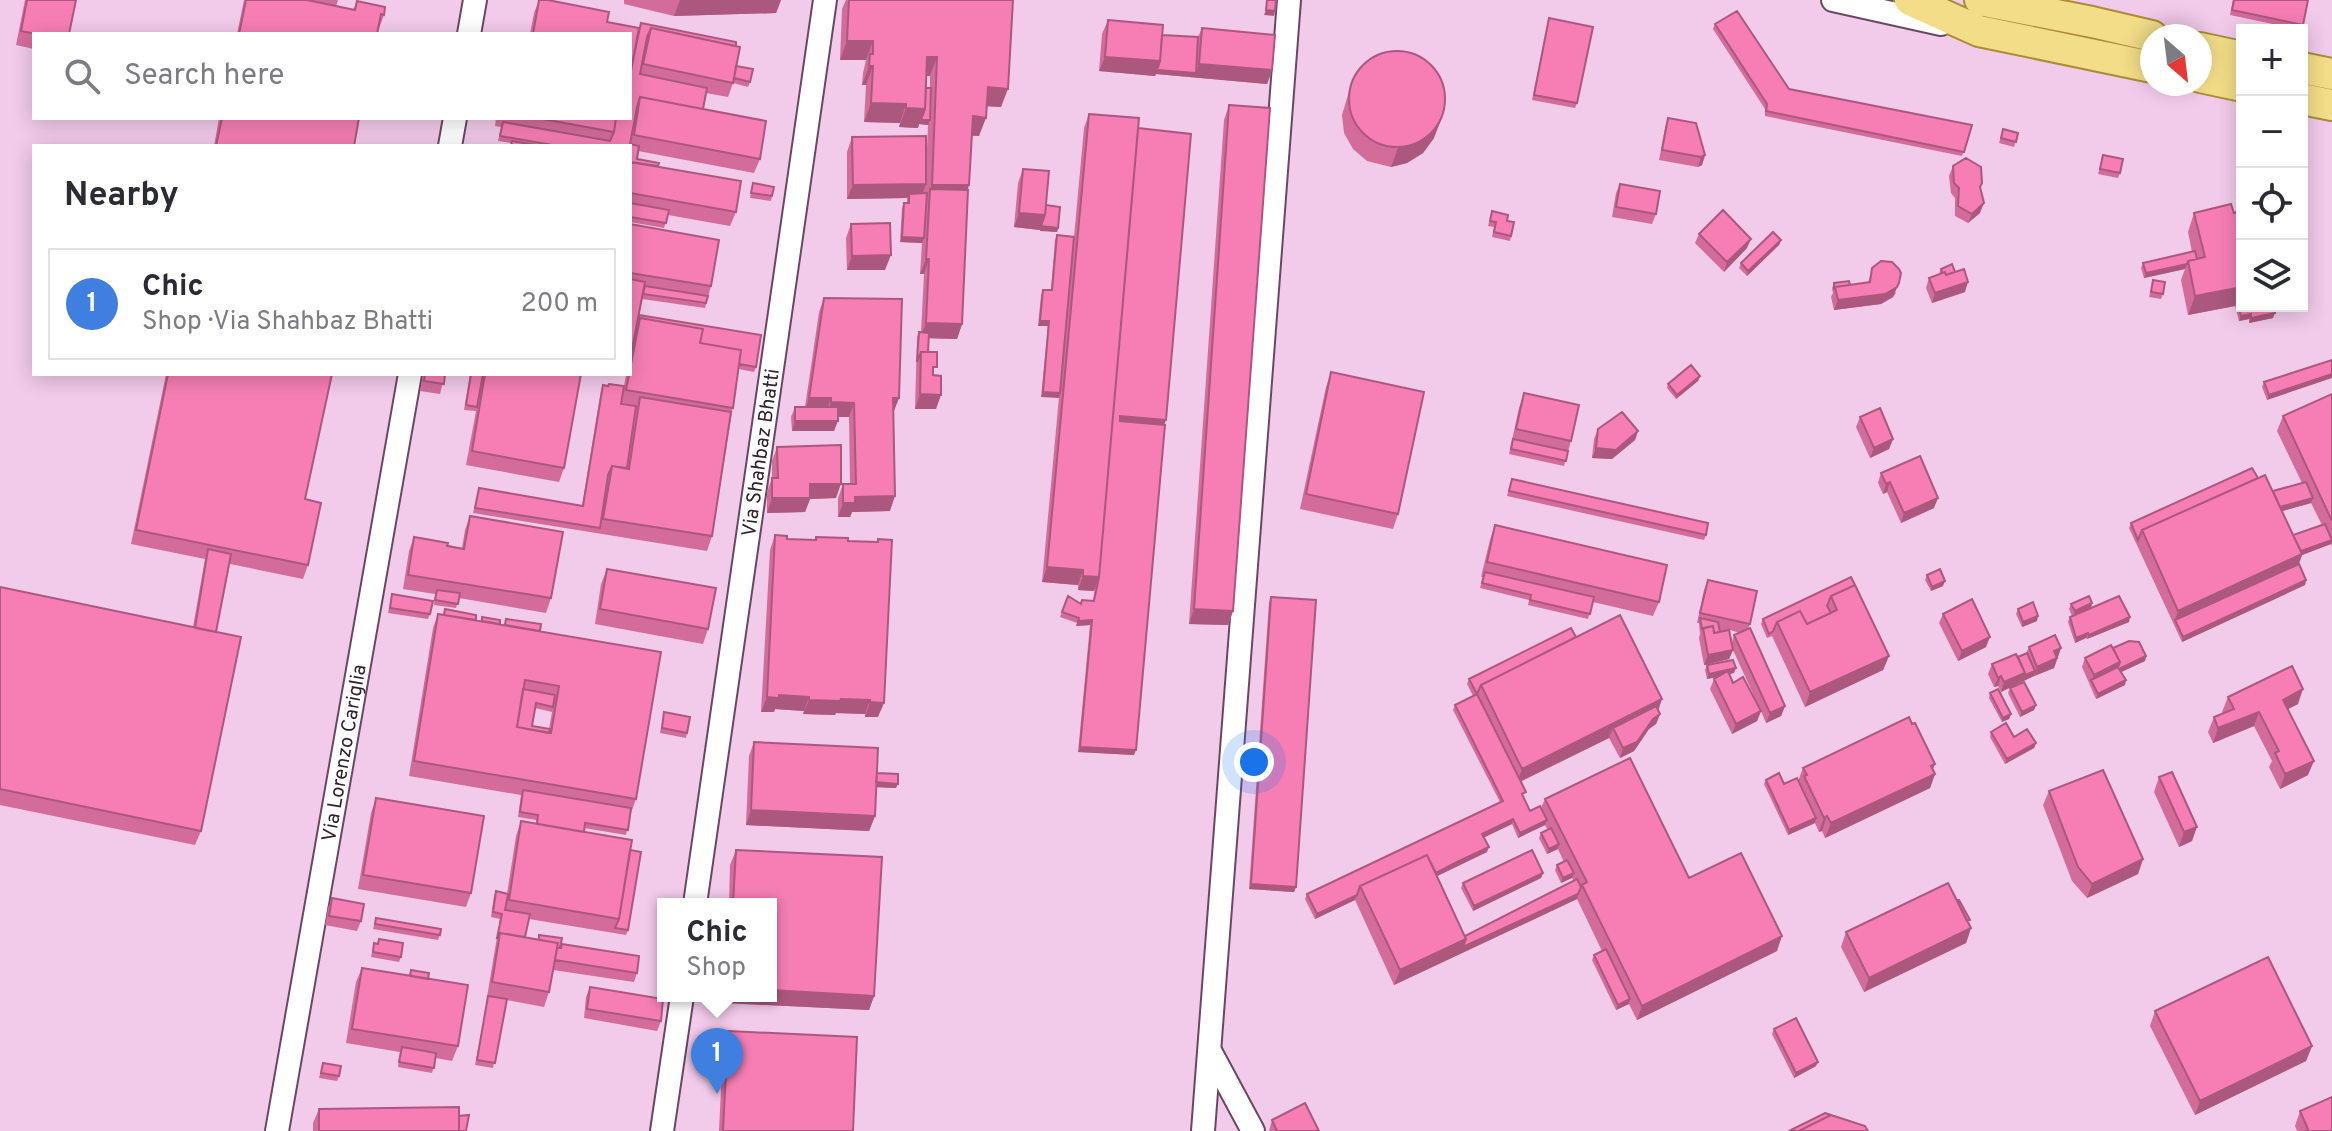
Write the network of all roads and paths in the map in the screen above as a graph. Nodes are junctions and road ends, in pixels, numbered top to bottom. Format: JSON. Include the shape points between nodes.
{"nodes":[{"id":1,"x":475,"y":0,"type":"edge"},
{"id":2,"x":825,"y":0,"type":"edge"},
{"id":3,"x":1289,"y":0,"type":"edge"},
{"id":4,"x":1833,"y":0,"type":"edge"},
{"id":5,"x":1910,"y":0,"type":"edge"},
{"id":6,"x":1980,"y":0,"type":"edge"},
{"id":7,"x":2094,"y":11,"type":"edge"},
{"id":8,"x":1979,"y":31,"type":"junction"},
{"id":9,"x":2140,"y":31,"type":"edge"},
{"id":10,"x":469,"y":32,"type":"edge"},
{"id":11,"x":2212,"y":51,"type":"edge"},
{"id":12,"x":2236,"y":56,"type":"edge"},
{"id":13,"x":2140,"y":65,"type":"edge"},
{"id":14,"x":2308,"y":69,"type":"edge"},
{"id":15,"x":2332,"y":74,"type":"edge"},
{"id":16,"x":2212,"y":80,"type":"edge"},
{"id":17,"x":2236,"y":85,"type":"edge"},
{"id":18,"x":2308,"y":100,"type":"edge"},
{"id":19,"x":2332,"y":105,"type":"edge"},
{"id":20,"x":455,"y":120,"type":"edge"},
{"id":21,"x":450,"y":144,"type":"edge"},
{"id":22,"x":410,"y":376,"type":"edge"},
{"id":23,"x":696,"y":898,"type":"edge"},
{"id":24,"x":681,"y":1002,"type":"edge"},
{"id":25,"x":1209,"y":1049,"type":"junction"},
{"id":26,"x":277,"y":1131,"type":"edge"},
{"id":27,"x":662,"y":1131,"type":"edge"},
{"id":28,"x":1203,"y":1131,"type":"edge"},
{"id":29,"x":1253,"y":1131,"type":"edge"}],
"edges":[{"from":1,"to":10,"type":"street"},
{"from":2,"to":23,"type":"street","name":"Via Shahbaz Bhatti"},
{"from":3,"to":25,"type":"street"},
{"from":4,"to":8,"type":"street"},
{"from":5,"to":8,"type":"main road"},
{"from":6,"to":7,"type":"main road"},
{"from":7,"to":9,"type":"main road"},
{"from":8,"to":13,"type":"main road"},
{"from":11,"to":12,"type":"main road"},
{"from":14,"to":15,"type":"main road"},
{"from":16,"to":17,"type":"main road"},
{"from":18,"to":19,"type":"main road"},
{"from":20,"to":21,"type":"street"},
{"from":22,"to":26,"type":"street","name":"Via Lorenzo Cariglia"},
{"from":24,"to":27,"type":"street"},
{"from":25,"to":28,"type":"street"},
{"from":25,"to":29,"type":"street"}]}
